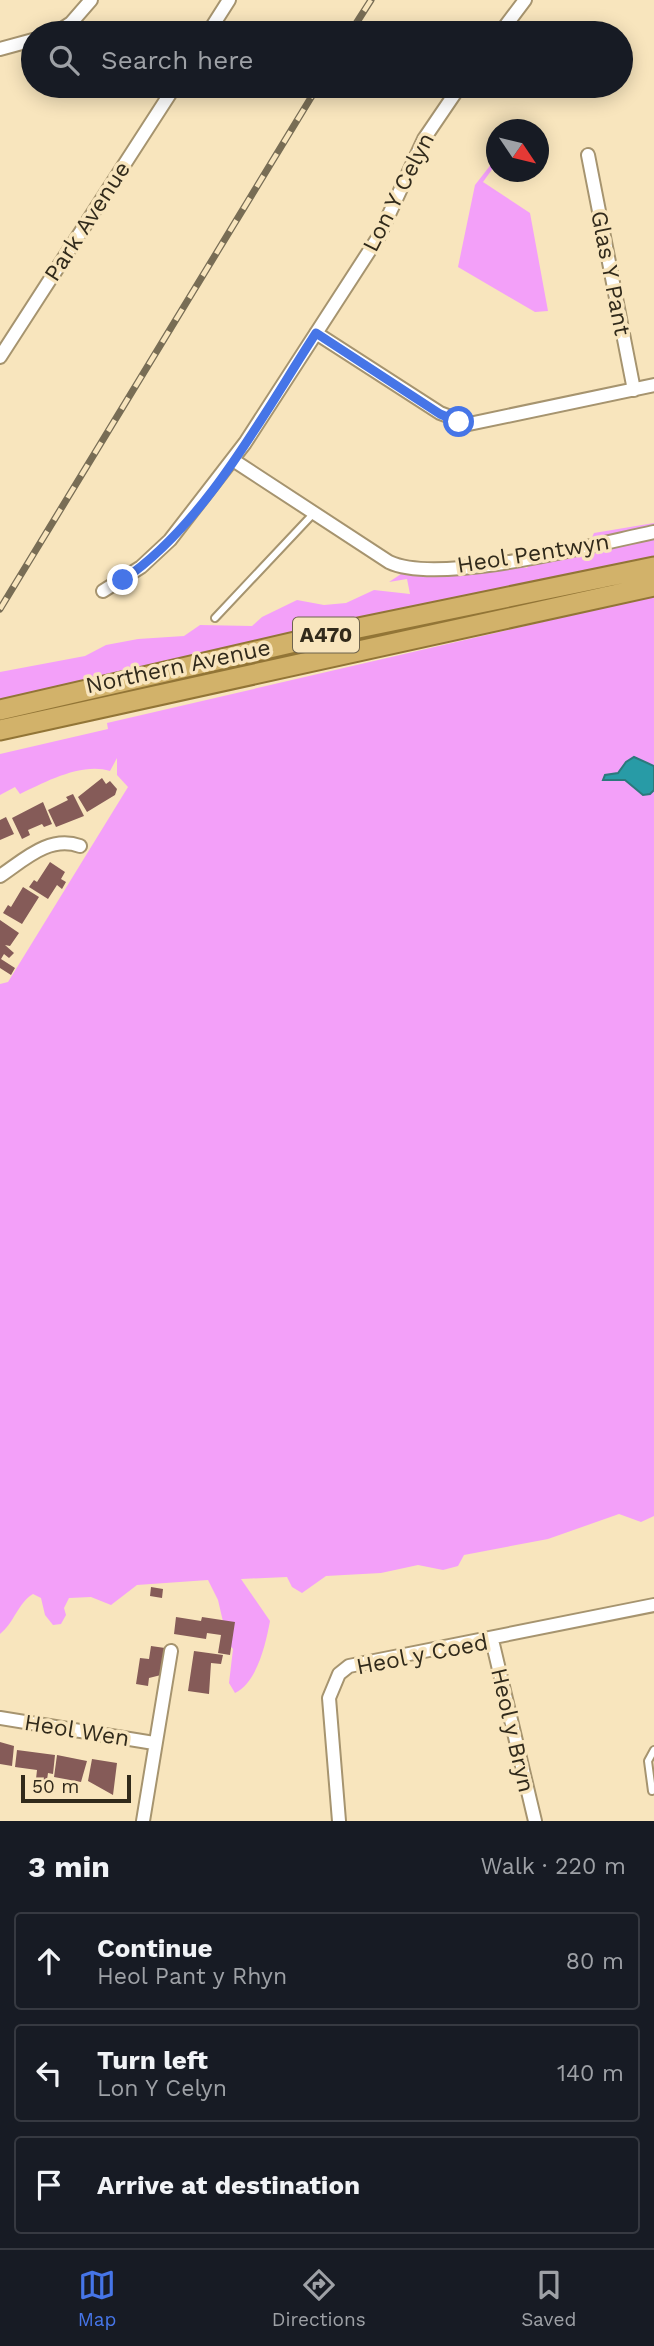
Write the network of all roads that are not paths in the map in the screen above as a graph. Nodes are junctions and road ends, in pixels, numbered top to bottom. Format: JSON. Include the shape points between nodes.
{"nodes":[{"id":1,"x":91,"y":0,"type":"edge"},
{"id":2,"x":229,"y":0,"type":"edge"},
{"id":3,"x":525,"y":0,"type":"edge"},
{"id":4,"x":73,"y":21,"type":"edge"},
{"id":5,"x":216,"y":21,"type":"edge"},
{"id":6,"x":509,"y":21,"type":"edge"},
{"id":7,"x":21,"y":43,"type":"edge"},
{"id":8,"x":0,"y":49,"type":"edge"},
{"id":9,"x":167,"y":98,"type":"edge"},
{"id":10,"x":452,"y":98,"type":"edge"},
{"id":11,"x":588,"y":155,"type":"dead end"},
{"id":12,"x":316,"y":333,"type":"junction"},
{"id":13,"x":0,"y":357,"type":"edge"},
{"id":14,"x":654,"y":386,"type":"edge"},
{"id":15,"x":634,"y":390,"type":"junction"},
{"id":16,"x":233,"y":460,"type":"junction"},
{"id":17,"x":313,"y":514,"type":"junction"},
{"id":18,"x":654,"y":532,"type":"edge"},
{"id":19,"x":654,"y":567,"type":"edge"},
{"id":20,"x":654,"y":586,"type":"edge"},
{"id":21,"x":103,"y":591,"type":"dead end"},
{"id":22,"x":215,"y":618,"type":"dead end"},
{"id":23,"x":0,"y":710,"type":"edge"},
{"id":24,"x":0,"y":730,"type":"edge"},
{"id":25,"x":80,"y":845,"type":"dead end"},
{"id":26,"x":0,"y":876,"type":"edge"},
{"id":27,"x":654,"y":1605,"type":"edge"},
{"id":28,"x":492,"y":1640,"type":"junction"},
{"id":29,"x":172,"y":1651,"type":"dead end"},
{"id":30,"x":0,"y":1718,"type":"edge"},
{"id":31,"x":154,"y":1743,"type":"junction"},
{"id":32,"x":654,"y":1750,"type":"edge"},
{"id":33,"x":652,"y":1791,"type":"dead end"},
{"id":34,"x":143,"y":1821,"type":"edge"},
{"id":35,"x":339,"y":1821,"type":"edge"},
{"id":36,"x":535,"y":1821,"type":"edge"}],
"edges":[{"from":1,"to":4,"type":"street"},
{"from":2,"to":5,"type":"street"},
{"from":3,"to":6,"type":"street"},
{"from":7,"to":8,"type":"street"},
{"from":9,"to":13,"type":"street","name":"Park Avenue"},
{"from":10,"to":12,"type":"street","name":"Lon Y Celyn","via":[[424,139],[379,236]]},
{"from":11,"to":15,"type":"street","name":"Glas Y Pant"},
{"from":12,"to":15,"type":"street","via":[[440,414],[469,424]]},
{"from":12,"to":16,"type":"street","name":"Lon Y Celyn"},
{"from":14,"to":15,"type":"street"},
{"from":16,"to":17,"type":"street","name":"Heol Pentwyn"},
{"from":16,"to":21,"type":"street","name":"Lon Y Celyn","via":[[163,547],[141,568]]},
{"from":17,"to":18,"type":"street","name":"Heol Pentwyn","via":[[389,562],[411,568],[481,566]]},
{"from":17,"to":22,"type":"lane"},
{"from":19,"to":23,"type":"highway","name":"Northern Avenue","number":"A470","via":[[334,633]]},
{"from":20,"to":24,"type":"highway","name":"Northern Avenue","number":"A470"},
{"from":25,"to":26,"type":"street","via":[[54,843]]},
{"from":27,"to":28,"type":"street","name":"Heol y Coed"},
{"from":28,"to":35,"type":"street","name":"Heol y Coed","via":[[360,1663],[339,1674],[329,1698]]},
{"from":28,"to":36,"type":"street","name":"Heol y Bryn"},
{"from":29,"to":31,"type":"street","name":"Heol Wen"},
{"from":30,"to":31,"type":"street","name":"Heol Wen"},
{"from":31,"to":34,"type":"street","name":"Heol Wen"},
{"from":32,"to":33,"type":"lane","via":[[649,1761]]}]}
